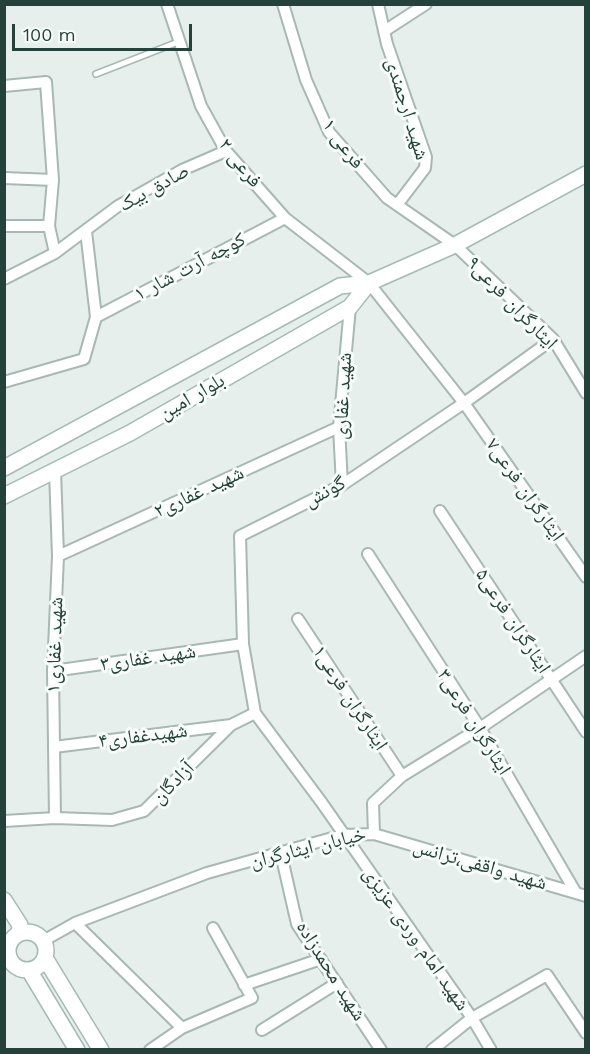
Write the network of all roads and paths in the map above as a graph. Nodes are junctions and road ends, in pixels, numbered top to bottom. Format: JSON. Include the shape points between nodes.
{"nodes":[{"id":1,"x":167,"y":4,"type":"edge"},
{"id":2,"x":283,"y":4,"type":"edge"},
{"id":3,"x":378,"y":4,"type":"edge"},
{"id":4,"x":426,"y":4,"type":"edge"},
{"id":5,"x":386,"y":30,"type":"junction"},
{"id":6,"x":178,"y":42,"type":"junction"},
{"id":7,"x":96,"y":74,"type":"dead end"},
{"id":8,"x":4,"y":86,"type":"edge"},
{"id":9,"x":226,"y":151,"type":"junction"},
{"id":10,"x":585,"y":174,"type":"edge"},
{"id":11,"x":4,"y":178,"type":"edge"},
{"id":12,"x":53,"y":180,"type":"junction"},
{"id":13,"x":397,"y":205,"type":"junction"},
{"id":14,"x":285,"y":218,"type":"junction"},
{"id":15,"x":4,"y":226,"type":"edge"},
{"id":16,"x":49,"y":226,"type":"junction"},
{"id":17,"x":86,"y":231,"type":"junction"},
{"id":18,"x":455,"y":245,"type":"junction"},
{"id":19,"x":55,"y":253,"type":"junction"},
{"id":20,"x":4,"y":279,"type":"edge"},
{"id":21,"x":369,"y":283,"type":"junction"},
{"id":22,"x":350,"y":308,"type":"junction"},
{"id":23,"x":96,"y":317,"type":"junction"},
{"id":24,"x":553,"y":339,"type":"junction"},
{"id":25,"x":4,"y":382,"type":"edge"},
{"id":26,"x":585,"y":393,"type":"edge"},
{"id":27,"x":464,"y":403,"type":"junction"},
{"id":28,"x":339,"y":427,"type":"junction"},
{"id":29,"x":4,"y":468,"type":"edge"},
{"id":30,"x":55,"y":471,"type":"junction"},
{"id":31,"x":342,"y":485,"type":"junction"},
{"id":32,"x":4,"y":496,"type":"edge"},
{"id":33,"x":440,"y":511,"type":"dead end"},
{"id":34,"x":368,"y":554,"type":"dead end"},
{"id":35,"x":58,"y":556,"type":"junction"},
{"id":36,"x":585,"y":577,"type":"edge"},
{"id":37,"x":298,"y":619,"type":"dead end"},
{"id":38,"x":243,"y":644,"type":"junction"},
{"id":39,"x":585,"y":656,"type":"edge"},
{"id":40,"x":53,"y":672,"type":"junction"},
{"id":41,"x":552,"y":679,"type":"junction"},
{"id":42,"x":255,"y":713,"type":"junction"},
{"id":43,"x":231,"y":725,"type":"junction"},
{"id":44,"x":480,"y":728,"type":"junction"},
{"id":45,"x":585,"y":732,"type":"edge"},
{"id":46,"x":54,"y":747,"type":"junction"},
{"id":47,"x":402,"y":776,"type":"junction"},
{"id":48,"x":55,"y":819,"type":"junction"},
{"id":49,"x":4,"y":821,"type":"edge"},
{"id":50,"x":374,"y":834,"type":"junction"},
{"id":51,"x":343,"y":835,"type":"junction"},
{"id":52,"x":281,"y":854,"type":"junction"},
{"id":53,"x":581,"y":895,"type":"edge"},
{"id":54,"x":4,"y":900,"type":"edge"},
{"id":55,"x":75,"y":923,"type":"junction"},
{"id":56,"x":213,"y":928,"type":"dead end"},
{"id":57,"x":19,"y":934,"type":"junction"},
{"id":58,"x":43,"y":941,"type":"junction"},
{"id":59,"x":45,"y":958,"type":"junction"},
{"id":60,"x":7,"y":959,"type":"edge"},
{"id":61,"x":321,"y":959,"type":"junction"},
{"id":62,"x":29,"y":970,"type":"junction"},
{"id":63,"x":337,"y":984,"type":"junction"},
{"id":64,"x":244,"y":985,"type":"junction"},
{"id":65,"x":472,"y":1018,"type":"junction"},
{"id":66,"x":182,"y":1028,"type":"junction"},
{"id":67,"x":262,"y":1030,"type":"dead end"},
{"id":68,"x":585,"y":1033,"type":"edge"},
{"id":69,"x":77,"y":1050,"type":"edge"},
{"id":70,"x":101,"y":1050,"type":"edge"},
{"id":71,"x":150,"y":1050,"type":"edge"},
{"id":72,"x":381,"y":1050,"type":"edge"},
{"id":73,"x":432,"y":1050,"type":"edge"},
{"id":74,"x":491,"y":1050,"type":"edge"}],
"edges":[{"from":1,"to":6,"type":"street","name":"فرعی ۲"},
{"from":2,"to":13,"type":"street","name":"فرعی ۱","via":[[306,80],[329,132]]},
{"from":3,"to":5,"type":"street","name":"شهید ارجمندی"},
{"from":4,"to":5,"type":"street"},
{"from":5,"to":13,"type":"street","name":"شهید ارجمندی","via":[[387,44],[426,157],[425,168]]},
{"from":6,"to":7,"type":"lane"},
{"from":6,"to":9,"type":"street","name":"فرعی ۲","via":[[201,106]]},
{"from":8,"to":12,"type":"street","via":[[46,82]]},
{"from":9,"to":14,"type":"street","name":"فرعی ۲"},
{"from":9,"to":17,"type":"street","name":"صادق بیک","via":[[182,170],[118,206]]},
{"from":10,"to":18,"type":"main road","name":"بلوار امین"},
{"from":11,"to":12,"type":"street"},
{"from":12,"to":16,"type":"street"},
{"from":13,"to":18,"type":"street","name":"فرعی ۱"},
{"from":14,"to":21,"type":"street","name":"فرعی ۲"},
{"from":14,"to":23,"type":"street","name":"کوچه آرت شار ۱"},
{"from":15,"to":16,"type":"street"},
{"from":16,"to":19,"type":"street"},
{"from":17,"to":19,"type":"street","name":"صادق بیک"},
{"from":17,"to":23,"type":"street"},
{"from":18,"to":21,"type":"main road","name":"بلوار امین"},
{"from":18,"to":24,"type":"street","name":"ایثارگران فرعی۹"},
{"from":19,"to":20,"type":"street","name":"صادق بیک"},
{"from":21,"to":22,"type":"main road","name":"بلوار امین"},
{"from":21,"to":27,"type":"street","name":"ایثارگران فرعی۷"},
{"from":21,"to":29,"type":"main road","name":"بلوار امین","via":[[340,286]]},
{"from":22,"to":28,"type":"street","name":"شهید غفاری"},
{"from":22,"to":30,"type":"main road","name":"بلوار امین","via":[[130,433]]},
{"from":23,"to":25,"type":"street","via":[[84,359]]},
{"from":24,"to":26,"type":"street","name":"ایثارگران فرعی۹"},
{"from":24,"to":27,"type":"street","name":"گونش"},
{"from":27,"to":31,"type":"street","name":"گونش"},
{"from":27,"to":36,"type":"street","name":"ایثارگران فرعی۷"},
{"from":28,"to":31,"type":"street","name":"شهید غفاری"},
{"from":28,"to":35,"type":"street","name":"شهید غفاری۲"},
{"from":30,"to":32,"type":"main road","name":"بلوار امین"},
{"from":30,"to":35,"type":"street","name":"شهید غفاری۱"},
{"from":31,"to":38,"type":"street","name":"گونش","via":[[240,536]]},
{"from":33,"to":41,"type":"street","name":"ایثارگران فرعی۵"},
{"from":34,"to":44,"type":"street","name":"ایثارگران فرعی۳"},
{"from":35,"to":40,"type":"street","name":"شهید غفاری۱"},
{"from":37,"to":47,"type":"street","name":"ایثارگران فرعی۱"},
{"from":38,"to":40,"type":"street","name":"شهید غفاری۳"},
{"from":38,"to":42,"type":"street","name":"گونش"},
{"from":39,"to":41,"type":"street","name":"خیابان ایثارگران"},
{"from":40,"to":46,"type":"street","name":"شهید غفاری۱"},
{"from":41,"to":44,"type":"street","name":"خیابان ایثارگران"},
{"from":41,"to":45,"type":"street","name":"ایثارگران فرعی۵"},
{"from":42,"to":43,"type":"street","name":"آزادگان"},
{"from":42,"to":51,"type":"street","name":"شهید امام وردی عزیزی"},
{"from":43,"to":46,"type":"street","name":"شهیدغفاری۴"},
{"from":43,"to":48,"type":"street","name":"آزادگان","via":[[144,811],[112,820]]},
{"from":44,"to":47,"type":"street","name":"خیابان ایثارگران"},
{"from":44,"to":53,"type":"street","name":"ایثارگران فرعی۳"},
{"from":46,"to":48,"type":"street","name":"شهید غفاری۱"},
{"from":47,"to":50,"type":"street","name":"خیابان ایثارگران","via":[[373,803]]},
{"from":48,"to":49,"type":"street","name":"آزادگان"},
{"from":50,"to":51,"type":"street","name":"خیابان ایثارگران"},
{"from":50,"to":53,"type":"street","name":"شهید واقفی،ترانس"},
{"from":51,"to":52,"type":"street","name":"خیابان ایثارگران"},
{"from":51,"to":65,"type":"street","name":"شهید امام وردی عزیزی"},
{"from":52,"to":55,"type":"street","name":"خیابان ایثارگران","via":[[207,873]]},
{"from":52,"to":61,"type":"street","name":"شهید محمدزاده","via":[[297,924]]},
{"from":54,"to":57,"type":"main road","via":[[20,925]]},
{"from":55,"to":58,"type":"street","name":"خیابان ایثارگران"},
{"from":55,"to":66,"type":"street"},
{"from":56,"to":64,"type":"street"},
{"from":57,"to":58,"type":"main road","via":[[32,933]]},
{"from":57,"to":60,"type":"main road","via":[[10,943]]},
{"from":58,"to":59,"type":"main road"},
{"from":59,"to":62,"type":"main road"},
{"from":59,"to":70,"type":"main road"},
{"from":60,"to":62,"type":"main road","via":[[20,969]]},
{"from":61,"to":63,"type":"street","name":"شهید محمدزاده"},
{"from":61,"to":64,"type":"street"},
{"from":62,"to":69,"type":"main road"},
{"from":63,"to":67,"type":"street"},
{"from":63,"to":72,"type":"street","name":"شهید محمدزاده"},
{"from":64,"to":66,"type":"street","via":[[252,998]]},
{"from":65,"to":68,"type":"street","via":[[547,975]]},
{"from":65,"to":73,"type":"street"},
{"from":65,"to":74,"type":"street","name":"شهید امام وردی عزیزی"},
{"from":66,"to":71,"type":"street"}]}
